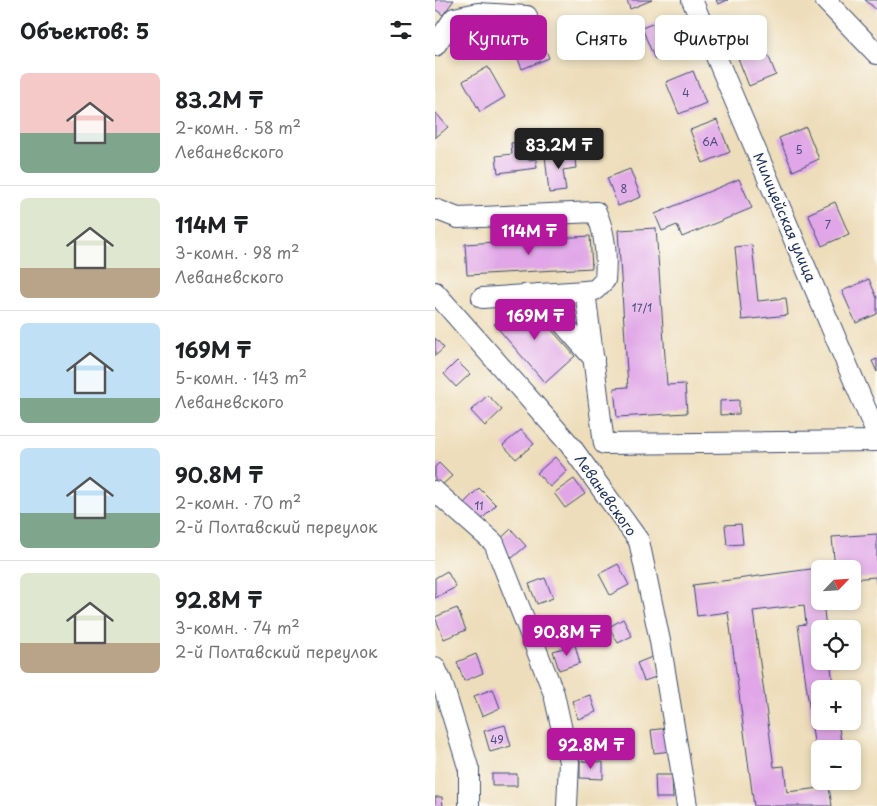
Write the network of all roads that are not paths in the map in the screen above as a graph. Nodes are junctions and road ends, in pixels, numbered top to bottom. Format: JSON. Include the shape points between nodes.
{"nodes":[{"id":1,"x":692,"y":0,"type":"edge"},
{"id":2,"x":825,"y":0,"type":"edge"},
{"id":3,"x":468,"y":15,"type":"edge"},
{"id":4,"x":511,"y":15,"type":"edge"},
{"id":5,"x":450,"y":23,"type":"edge"},
{"id":6,"x":435,"y":46,"type":"edge"},
{"id":7,"x":877,"y":54,"type":"edge"},
{"id":8,"x":435,"y":209,"type":"edge"},
{"id":9,"x":585,"y":291,"type":"junction"},
{"id":10,"x":435,"y":292,"type":"edge"},
{"id":11,"x":537,"y":294,"type":"junction"},
{"id":12,"x":482,"y":298,"type":"dead end"},
{"id":13,"x":594,"y":359,"type":"junction"},
{"id":14,"x":877,"y":435,"type":"edge"},
{"id":15,"x":877,"y":440,"type":"edge"},
{"id":16,"x":435,"y":491,"type":"edge"},
{"id":17,"x":435,"y":667,"type":"edge"},
{"id":18,"x":469,"y":806,"type":"edge"},
{"id":19,"x":567,"y":806,"type":"edge"},
{"id":20,"x":687,"y":806,"type":"edge"}],
"edges":[{"from":1,"to":14,"type":"street","name":"Милицейская улица"},
{"from":2,"to":7,"type":"street"},
{"from":3,"to":4,"type":"street"},
{"from":5,"to":6,"type":"street"},
{"from":8,"to":9,"type":"street","via":[[457,218],[596,212],[602,224],[607,255],[605,280],[595,290]]},
{"from":9,"to":11,"type":"street"},
{"from":9,"to":13,"type":"street","name":"Леваневского"},
{"from":10,"to":20,"type":"street","name":"Леваневского","via":[[571,445],[639,541],[660,641]]},
{"from":11,"to":12,"type":"street"},
{"from":11,"to":13,"type":"street"},
{"from":13,"to":15,"type":"street","name":"Леваневского","via":[[604,444]]},
{"from":16,"to":19,"type":"street","via":[[494,544],[554,694],[569,762]]},
{"from":17,"to":18,"type":"street","via":[[469,770]]}]}
